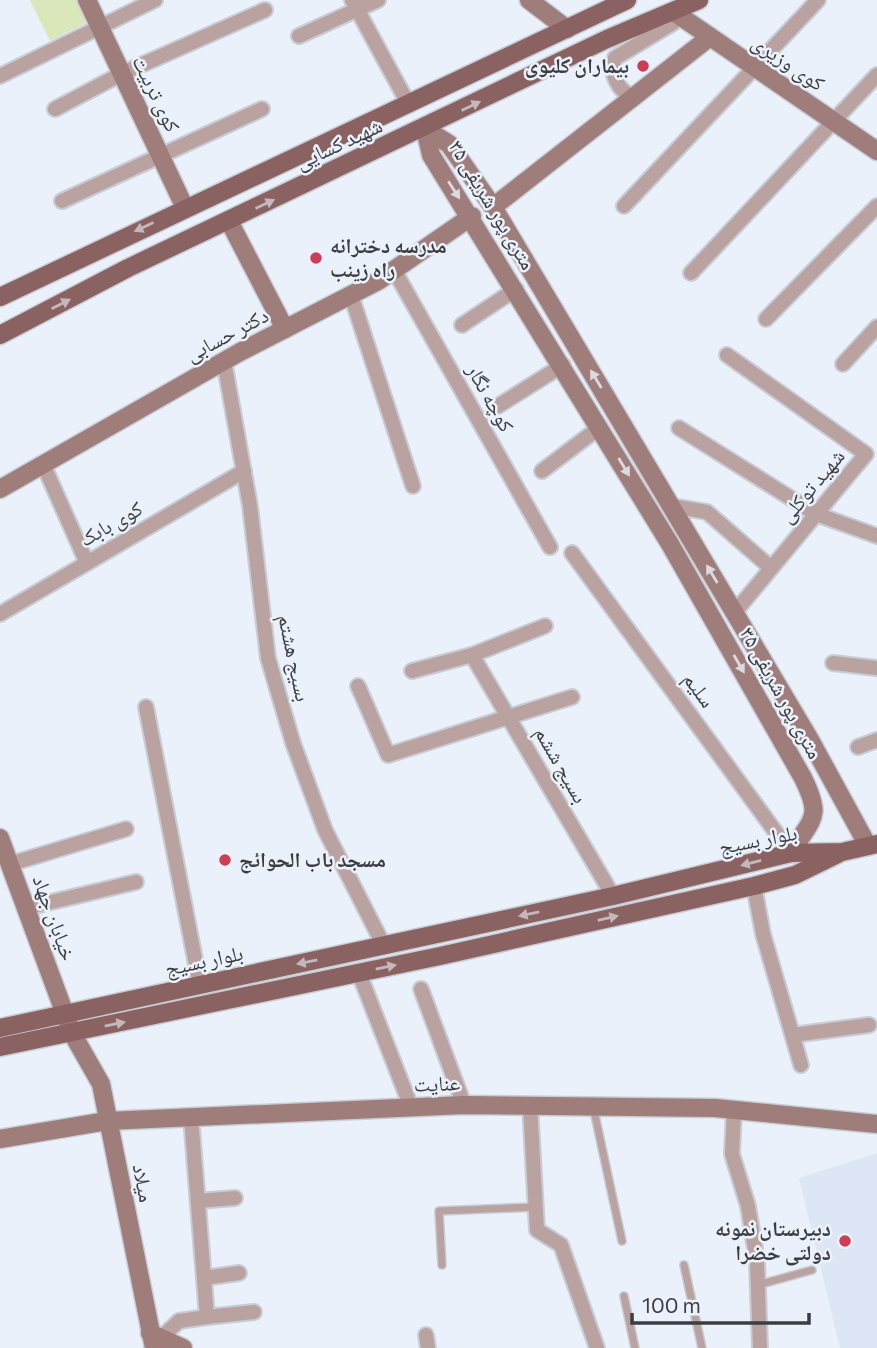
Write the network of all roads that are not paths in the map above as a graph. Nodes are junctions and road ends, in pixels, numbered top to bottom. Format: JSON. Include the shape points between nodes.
{"nodes":[{"id":1,"x":87,"y":0,"type":"edge"},
{"id":2,"x":155,"y":0,"type":"edge"},
{"id":3,"x":378,"y":0,"type":"edge"},
{"id":4,"x":529,"y":0,"type":"edge"},
{"id":5,"x":627,"y":0,"type":"edge"},
{"id":6,"x":699,"y":0,"type":"edge"},
{"id":7,"x":818,"y":0,"type":"edge"},
{"id":8,"x":355,"y":4,"type":"edge"},
{"id":9,"x":265,"y":10,"type":"dead end"},
{"id":10,"x":677,"y":12,"type":"junction"},
{"id":11,"x":100,"y":29,"type":"junction"},
{"id":12,"x":567,"y":29,"type":"junction"},
{"id":13,"x":299,"y":36,"type":"dead end"},
{"id":14,"x":710,"y":37,"type":"junction"},
{"id":15,"x":753,"y":66,"type":"junction"},
{"id":16,"x":121,"y":74,"type":"junction"},
{"id":17,"x":877,"y":75,"type":"edge"},
{"id":18,"x":0,"y":76,"type":"edge"},
{"id":19,"x":632,"y":97,"type":"junction"},
{"id":20,"x":408,"y":105,"type":"junction"},
{"id":21,"x":55,"y":109,"type":"dead end"},
{"id":22,"x":262,"y":109,"type":"dead end"},
{"id":23,"x":832,"y":121,"type":"junction"},
{"id":24,"x":425,"y":129,"type":"junction"},
{"id":25,"x":877,"y":151,"type":"edge"},
{"id":26,"x":160,"y":154,"type":"junction"},
{"id":27,"x":62,"y":201,"type":"dead end"},
{"id":28,"x":624,"y":206,"type":"dead end"},
{"id":29,"x":877,"y":206,"type":"edge"},
{"id":30,"x":493,"y":207,"type":"junction"},
{"id":31,"x":185,"y":208,"type":"junction"},
{"id":32,"x":472,"y":216,"type":"junction"},
{"id":33,"x":229,"y":221,"type":"junction"},
{"id":34,"x":394,"y":270,"type":"junction"},
{"id":35,"x":691,"y":273,"type":"dead end"},
{"id":36,"x":516,"y":289,"type":"junction"},
{"id":37,"x":352,"y":295,"type":"junction"},
{"id":38,"x":0,"y":297,"type":"edge"},
{"id":39,"x":766,"y":319,"type":"dead end"},
{"id":40,"x":462,"y":325,"type":"dead end"},
{"id":41,"x":877,"y":327,"type":"edge"},
{"id":42,"x":285,"y":329,"type":"junction"},
{"id":43,"x":0,"y":335,"type":"edge"},
{"id":44,"x":727,"y":355,"type":"dead end"},
{"id":45,"x":224,"y":361,"type":"junction"},
{"id":46,"x":843,"y":364,"type":"dead end"},
{"id":47,"x":563,"y":365,"type":"junction"},
{"id":48,"x":498,"y":406,"type":"dead end"},
{"id":49,"x":600,"y":428,"type":"junction"},
{"id":50,"x":679,"y":428,"type":"dead end"},
{"id":51,"x":43,"y":464,"type":"junction"},
{"id":52,"x":244,"y":471,"type":"junction"},
{"id":53,"x":542,"y":471,"type":"dead end"},
{"id":54,"x":413,"y":486,"type":"dead end"},
{"id":55,"x":0,"y":489,"type":"edge"},
{"id":56,"x":672,"y":506,"type":"junction"},
{"id":57,"x":816,"y":514,"type":"junction"},
{"id":58,"x":877,"y":536,"type":"edge"},
{"id":59,"x":550,"y":547,"type":"dead end"},
{"id":60,"x":572,"y":553,"type":"dead end"},
{"id":61,"x":87,"y":563,"type":"junction"},
{"id":62,"x":771,"y":568,"type":"junction"},
{"id":63,"x":735,"y":612,"type":"junction"},
{"id":64,"x":0,"y":614,"type":"edge"},
{"id":65,"x":545,"y":626,"type":"dead end"},
{"id":66,"x":472,"y":655,"type":"junction"},
{"id":67,"x":833,"y":663,"type":"dead end"},
{"id":68,"x":877,"y":668,"type":"edge"},
{"id":69,"x":412,"y":671,"type":"dead end"},
{"id":70,"x":358,"y":686,"type":"dead end"},
{"id":71,"x":572,"y":697,"type":"dead end"},
{"id":72,"x":146,"y":707,"type":"dead end"},
{"id":73,"x":508,"y":716,"type":"junction"},
{"id":74,"x":877,"y":740,"type":"edge"},
{"id":75,"x":858,"y":747,"type":"dead end"},
{"id":76,"x":825,"y":767,"type":"junction"},
{"id":77,"x":803,"y":778,"type":"junction"},
{"id":78,"x":126,"y":829,"type":"dead end"},
{"id":79,"x":0,"y":838,"type":"edge"},
{"id":80,"x":872,"y":845,"type":"edge"},
{"id":81,"x":842,"y":852,"type":"junction"},
{"id":82,"x":791,"y":853,"type":"junction"},
{"id":83,"x":10,"y":864,"type":"junction"},
{"id":84,"x":136,"y":882,"type":"dead end"},
{"id":85,"x":754,"y":886,"type":"junction"},
{"id":86,"x":613,"y":896,"type":"junction"},
{"id":87,"x":26,"y":908,"type":"junction"},
{"id":88,"x":383,"y":946,"type":"junction"},
{"id":89,"x":359,"y":973,"type":"junction"},
{"id":90,"x":200,"y":985,"type":"junction"},
{"id":91,"x":421,"y":989,"type":"dead end"},
{"id":92,"x":66,"y":1014,"type":"junction"},
{"id":93,"x":869,"y":1025,"type":"dead end"},
{"id":94,"x":0,"y":1028,"type":"edge"},
{"id":95,"x":72,"y":1032,"type":"junction"},
{"id":96,"x":793,"y":1035,"type":"junction"},
{"id":97,"x":0,"y":1047,"type":"edge"},
{"id":98,"x":802,"y":1065,"type":"dead end"},
{"id":99,"x":464,"y":1105,"type":"junction"},
{"id":100,"x":530,"y":1105,"type":"junction"},
{"id":101,"x":593,"y":1105,"type":"junction"},
{"id":102,"x":411,"y":1107,"type":"junction"},
{"id":103,"x":734,"y":1109,"type":"junction"},
{"id":104,"x":191,"y":1117,"type":"junction"},
{"id":105,"x":107,"y":1121,"type":"junction"},
{"id":106,"x":877,"y":1124,"type":"edge"},
{"id":107,"x":0,"y":1139,"type":"edge"},
{"id":108,"x":235,"y":1198,"type":"dead end"},
{"id":109,"x":198,"y":1201,"type":"junction"},
{"id":110,"x":536,"y":1207,"type":"junction"},
{"id":111,"x":622,"y":1241,"type":"dead end"},
{"id":112,"x":442,"y":1265,"type":"dead end"},
{"id":113,"x":684,"y":1265,"type":"dead end"},
{"id":114,"x":812,"y":1270,"type":"dead end"},
{"id":115,"x":239,"y":1273,"type":"dead end"},
{"id":116,"x":204,"y":1278,"type":"junction"},
{"id":117,"x":758,"y":1285,"type":"junction"},
{"id":118,"x":624,"y":1296,"type":"dead end"},
{"id":119,"x":254,"y":1312,"type":"dead end"},
{"id":120,"x":207,"y":1317,"type":"junction"},
{"id":121,"x":155,"y":1340,"type":"edge"},
{"id":122,"x":183,"y":1348,"type":"edge"},
{"id":123,"x":597,"y":1348,"type":"edge"},
{"id":124,"x":635,"y":1348,"type":"edge"},
{"id":125,"x":702,"y":1348,"type":"edge"},
{"id":126,"x":761,"y":1348,"type":"edge"}],
"edges":[{"from":1,"to":11,"type":"street","name":"کوی تربیت"},
{"from":2,"to":11,"type":"street"},
{"from":3,"to":8,"type":"street"},
{"from":4,"to":12,"type":"street"},
{"from":5,"to":12,"type":"main road","name":"شهید کسایی"},
{"from":6,"to":10,"type":"main road","name":"شهید کسایی"},
{"from":7,"to":15,"type":"street"},
{"from":8,"to":13,"type":"street"},
{"from":8,"to":20,"type":"street"},
{"from":9,"to":16,"type":"street"},
{"from":10,"to":14,"type":"street","name":"کوی وزیری"},
{"from":10,"to":19,"type":"street","via":[[673,23],[615,58],[613,69],[619,86]]},
{"from":24,"to":10,"type":"main road","name":"شهید کسایی","one_way":true,"via":[[607,39]]},
{"from":11,"to":16,"type":"street","name":"کوی تربیت"},
{"from":11,"to":18,"type":"street"},
{"from":12,"to":20,"type":"main road","name":"شهید کسایی"},
{"from":14,"to":15,"type":"street","name":"کوی وزیری"},
{"from":14,"to":19,"type":"street"},
{"from":15,"to":23,"type":"street","name":"کوی وزیری"},
{"from":15,"to":28,"type":"street"},
{"from":16,"to":21,"type":"street"},
{"from":16,"to":26,"type":"street","name":"کوی تربیت"},
{"from":17,"to":23,"type":"street"},
{"from":19,"to":30,"type":"street"},
{"from":20,"to":24,"type":"main road"},
{"from":20,"to":31,"type":"main road","name":"شهید کسایی"},
{"from":22,"to":26,"type":"street"},
{"from":23,"to":25,"type":"street","name":"کوی وزیری"},
{"from":23,"to":35,"type":"street"},
{"from":24,"to":30,"type":"street","name":"۳۵ متری پور شریفی","via":[[449,144]]},
{"from":24,"to":32,"type":"street","name":"۳۵ متری پور شریفی","one_way":true,"via":[[431,155]]},
{"from":33,"to":24,"type":"main road","name":"شهید کسایی","one_way":true},
{"from":26,"to":27,"type":"street"},
{"from":26,"to":31,"type":"street","name":"کوی تربیت"},
{"from":29,"to":39,"type":"street"},
{"from":56,"to":30,"type":"street","name":"۳۵ متری پور شریفی","one_way":true},
{"from":31,"to":38,"type":"main road","name":"شهید کسایی","one_way":true},
{"from":32,"to":34,"type":"street","name":"دکتر حسابی"},
{"from":32,"to":36,"type":"street","name":"۳۵ متری پور شریفی"},
{"from":33,"to":42,"type":"street"},
{"from":43,"to":33,"type":"main road","name":"شهید کسایی","one_way":true},
{"from":34,"to":37,"type":"street","name":"دکتر حسابی"},
{"from":34,"to":59,"type":"street","name":"کوچه نگار"},
{"from":36,"to":40,"type":"street"},
{"from":36,"to":47,"type":"street","name":"۳۵ متری پور شریفی"},
{"from":37,"to":42,"type":"street","name":"دکتر حسابی"},
{"from":37,"to":54,"type":"street"},
{"from":41,"to":46,"type":"street"},
{"from":42,"to":45,"type":"street","name":"دکتر حسابی"},
{"from":44,"to":57,"type":"street","name":"شهید توکلی","via":[[866,454]]},
{"from":45,"to":51,"type":"street","name":"دکتر حسابی"},
{"from":45,"to":52,"type":"street","name":"بسیج هشتم"},
{"from":47,"to":48,"type":"street"},
{"from":47,"to":49,"type":"street","name":"۳۵ متری پور شریفی"},
{"from":49,"to":53,"type":"street"},
{"from":49,"to":77,"type":"street","name":"۳۵ متری پور شریفی","one_way":true},
{"from":50,"to":57,"type":"street"},
{"from":51,"to":55,"type":"street","name":"دکتر حسابی"},
{"from":51,"to":61,"type":"street"},
{"from":52,"to":61,"type":"street","name":"کوی بابک"},
{"from":52,"to":88,"type":"street","name":"بسیج هشتم","via":[[268,657],[293,743],[325,830]]},
{"from":56,"to":62,"type":"street","via":[[707,512]]},
{"from":63,"to":56,"type":"street","name":"۳۵ متری پور شریفی","one_way":true},
{"from":57,"to":58,"type":"street"},
{"from":57,"to":62,"type":"street","name":"شهید توکلی"},
{"from":60,"to":82,"type":"street","name":"سلیم"},
{"from":61,"to":64,"type":"street","name":"کوی بابک"},
{"from":62,"to":63,"type":"street","name":"شهید توکلی"},
{"from":63,"to":76,"type":"street","name":"۳۵ متری پور شریفی"},
{"from":65,"to":66,"type":"street"},
{"from":66,"to":69,"type":"street"},
{"from":66,"to":73,"type":"street","name":"بسیج ششم"},
{"from":67,"to":68,"type":"street"},
{"from":70,"to":73,"type":"street","via":[[388,755]]},
{"from":71,"to":73,"type":"street"},
{"from":72,"to":90,"type":"street"},
{"from":73,"to":86,"type":"street","name":"بسیج ششم"},
{"from":74,"to":75,"type":"street"},
{"from":76,"to":77,"type":"street"},
{"from":76,"to":80,"type":"street","name":"۳۵ متری پور شریفی"},
{"from":77,"to":82,"type":"street","name":"۳۵ متری پور شریفی","via":[[815,803],[812,821]]},
{"from":78,"to":83,"type":"street"},
{"from":79,"to":83,"type":"street","name":"خیابان جهاد"},
{"from":80,"to":81,"type":"main road"},
{"from":81,"to":82,"type":"main road","name":"بلوار بسیج"},
{"from":81,"to":85,"type":"main road","name":"بلوار بسیج","via":[[795,875]]},
{"from":82,"to":86,"type":"main road","name":"بلوار بسیج","one_way":true},
{"from":83,"to":87,"type":"street","name":"خیابان جهاد"},
{"from":84,"to":87,"type":"street"},
{"from":89,"to":85,"type":"main road","name":"بلوار بسیج","one_way":true},
{"from":85,"to":96,"type":"street"},
{"from":86,"to":88,"type":"main road","name":"بلوار بسیج","one_way":true},
{"from":87,"to":92,"type":"street","name":"خیابان جهاد"},
{"from":88,"to":90,"type":"main road","name":"بلوار بسیج","one_way":true},
{"from":95,"to":89,"type":"main road","name":"بلوار بسیج","one_way":true},
{"from":89,"to":102,"type":"street"},
{"from":90,"to":92,"type":"main road","name":"بلوار بسیج"},
{"from":91,"to":99,"type":"street"},
{"from":92,"to":94,"type":"main road","name":"بلوار بسیج"},
{"from":92,"to":95,"type":"street","name":"خیابان جهاد"},
{"from":93,"to":96,"type":"street"},
{"from":95,"to":97,"type":"main road","name":"بلوار بسیج"},
{"from":95,"to":105,"type":"street","name":"میلاد","via":[[101,1084]]},
{"from":96,"to":98,"type":"street"},
{"from":99,"to":100,"type":"street","name":"عنایت"},
{"from":99,"to":102,"type":"street","name":"عنایت"},
{"from":100,"to":101,"type":"street","name":"عنایت"},
{"from":100,"to":110,"type":"street"},
{"from":101,"to":103,"type":"street","name":"عنایت"},
{"from":101,"to":111,"type":"lane"},
{"from":102,"to":104,"type":"street","name":"عنایت"},
{"from":103,"to":106,"type":"street","name":"عنایت"},
{"from":103,"to":117,"type":"street","via":[[732,1154],[748,1206]]},
{"from":104,"to":105,"type":"street","name":"عنایت"},
{"from":104,"to":109,"type":"street"},
{"from":105,"to":107,"type":"street","name":"عنایت"},
{"from":105,"to":121,"type":"street","name":"میلاد"},
{"from":108,"to":109,"type":"street"},
{"from":109,"to":116,"type":"street"},
{"from":110,"to":112,"type":"lane","via":[[439,1211]]},
{"from":110,"to":123,"type":"street","via":[[537,1230],[561,1245]]},
{"from":113,"to":125,"type":"lane"},
{"from":114,"to":117,"type":"lane"},
{"from":115,"to":116,"type":"street"},
{"from":116,"to":120,"type":"street"},
{"from":117,"to":126,"type":"street"},
{"from":118,"to":124,"type":"lane"},
{"from":119,"to":120,"type":"street"},
{"from":120,"to":121,"type":"street","via":[[179,1321]]},
{"from":121,"to":122,"type":"street"}]}
